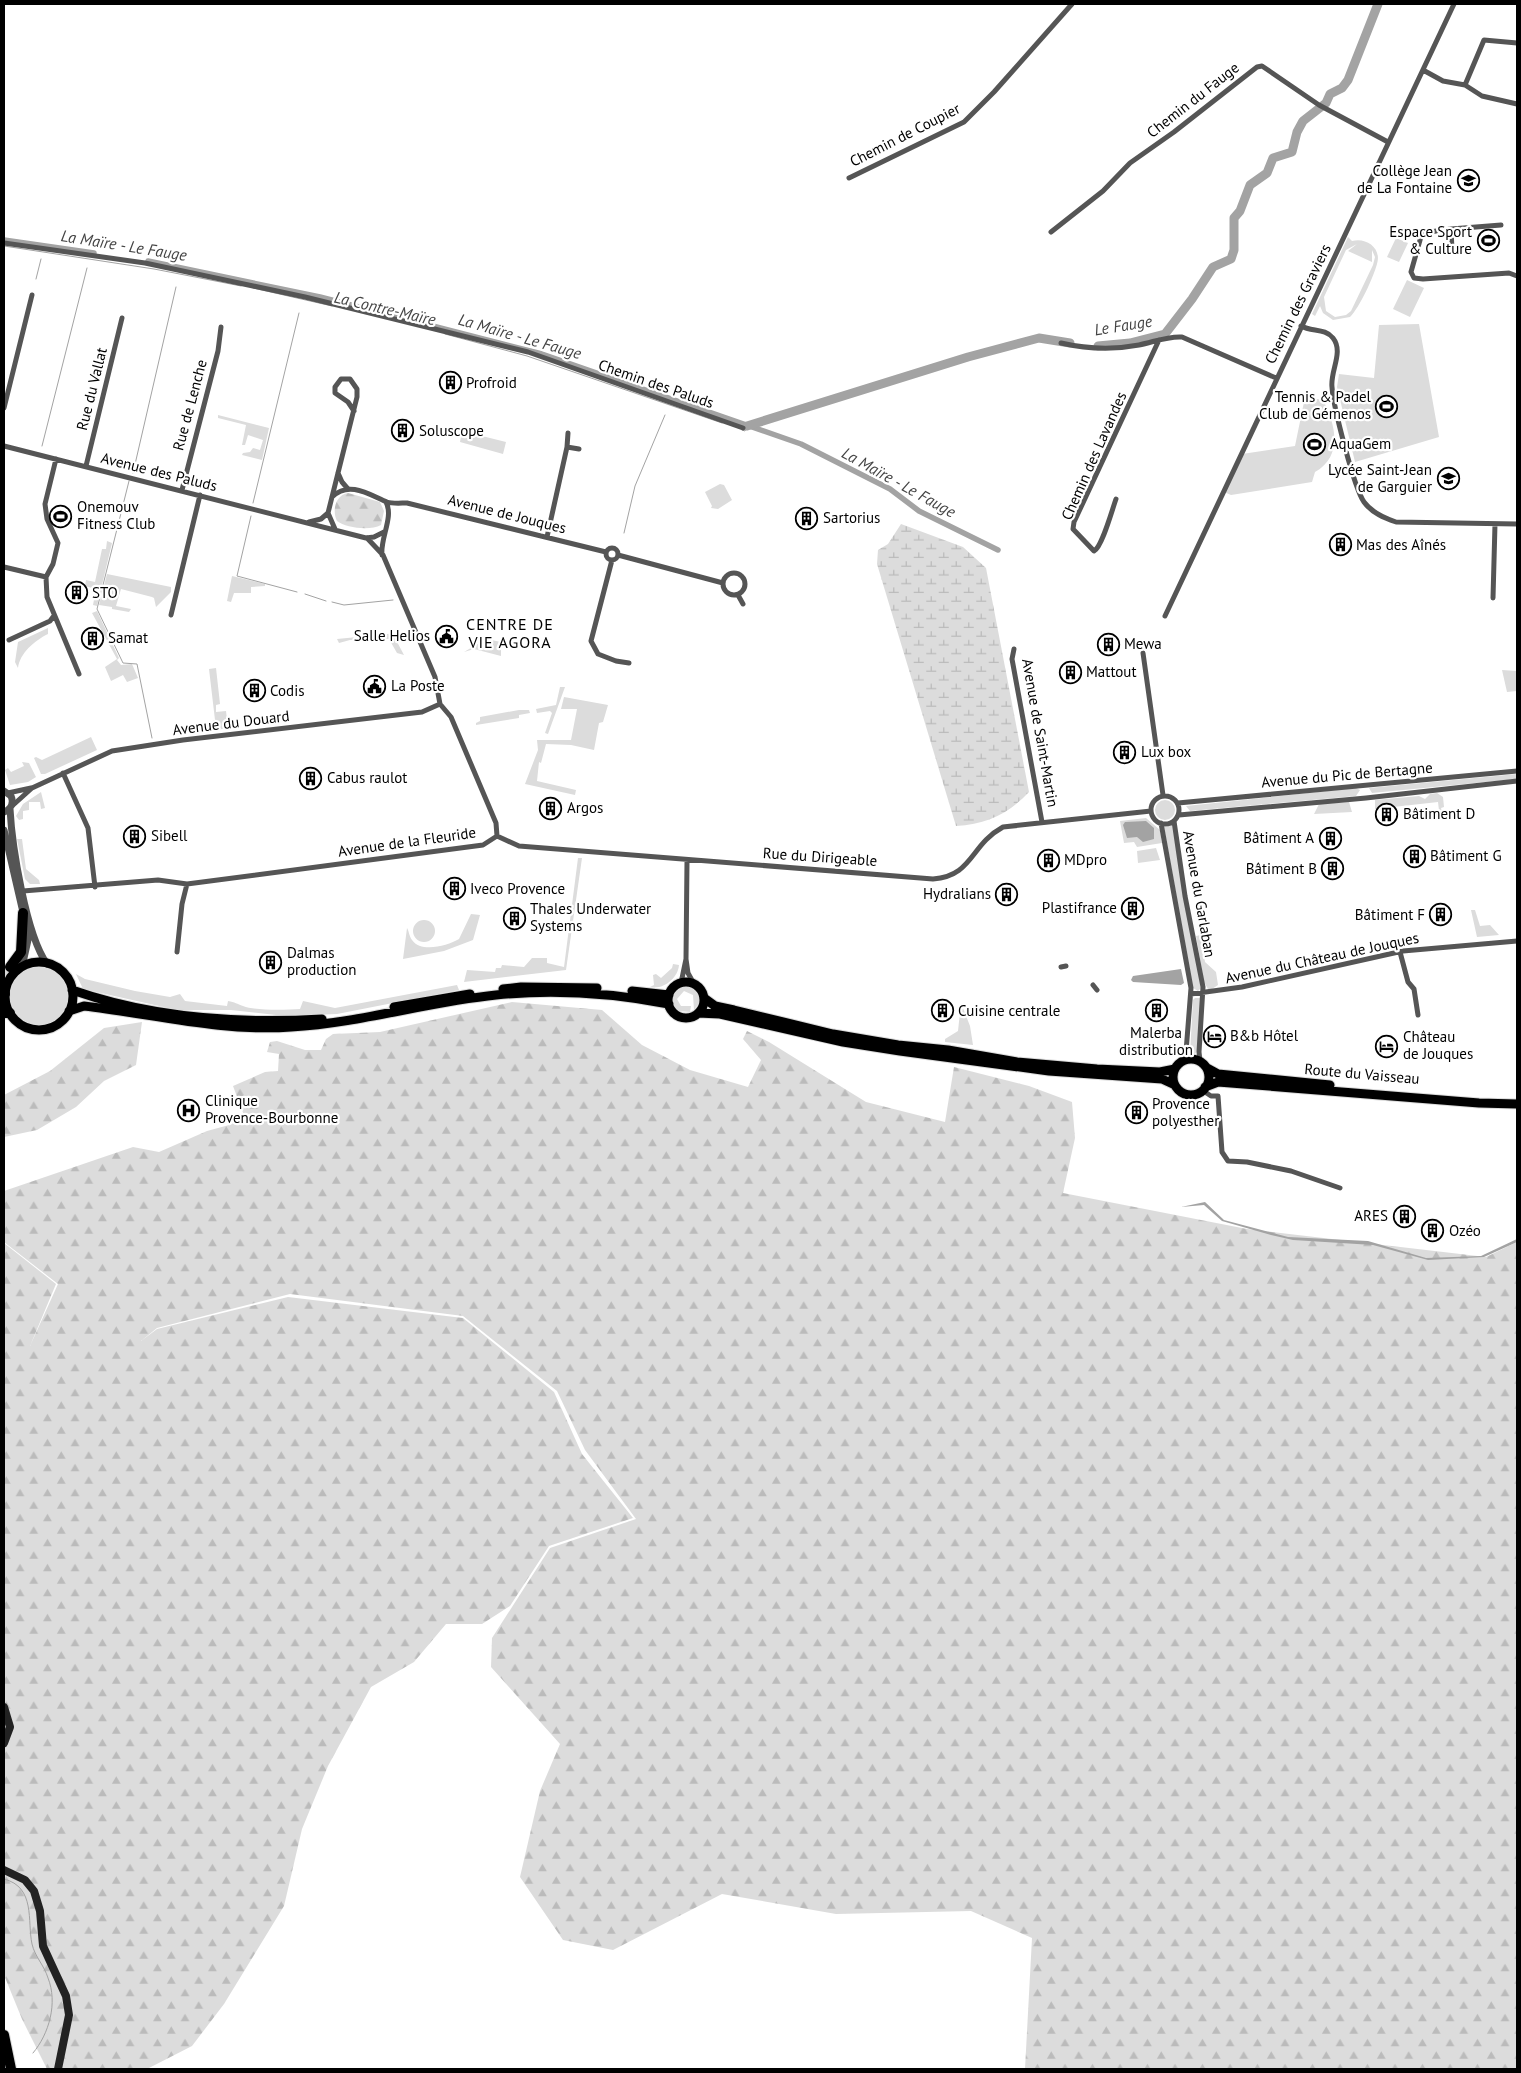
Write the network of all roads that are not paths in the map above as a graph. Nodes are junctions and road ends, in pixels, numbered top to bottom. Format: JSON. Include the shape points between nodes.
{"nodes":[{"id":1,"x":1072,"y":4,"type":"edge"},
{"id":2,"x":1454,"y":4,"type":"edge"},
{"id":3,"x":1517,"y":44,"type":"edge"},
{"id":4,"x":1423,"y":70,"type":"junction"},
{"id":5,"x":1465,"y":85,"type":"junction"},
{"id":6,"x":1517,"y":104,"type":"edge"},
{"id":7,"x":1388,"y":142,"type":"junction"},
{"id":8,"x":849,"y":178,"type":"dead end"},
{"id":9,"x":1501,"y":225,"type":"dead end"},
{"id":10,"x":1451,"y":229,"type":"junction"},
{"id":11,"x":1051,"y":232,"type":"dead end"},
{"id":12,"x":4,"y":242,"type":"edge"},
{"id":13,"x":1452,"y":250,"type":"dead end"},
{"id":14,"x":1517,"y":276,"type":"edge"},
{"id":15,"x":32,"y":295,"type":"dead end"},
{"id":16,"x":122,"y":318,"type":"dead end"},
{"id":17,"x":1301,"y":326,"type":"junction"},
{"id":18,"x":221,"y":327,"type":"dead end"},
{"id":19,"x":1159,"y":340,"type":"junction"},
{"id":20,"x":1060,"y":343,"type":"dead end"},
{"id":21,"x":1276,"y":378,"type":"junction"},
{"id":22,"x":4,"y":408,"type":"edge"},
{"id":23,"x":354,"y":411,"type":"junction"},
{"id":24,"x":743,"y":428,"type":"dead end"},
{"id":25,"x":568,"y":432,"type":"dead end"},
{"id":26,"x":4,"y":446,"type":"edge"},
{"id":27,"x":567,"y":447,"type":"junction"},
{"id":28,"x":579,"y":449,"type":"dead end"},
{"id":29,"x":56,"y":459,"type":"junction"},
{"id":30,"x":86,"y":466,"type":"junction"},
{"id":31,"x":338,"y":473,"type":"junction"},
{"id":32,"x":348,"y":488,"type":"junction"},
{"id":33,"x":182,"y":490,"type":"junction"},
{"id":34,"x":200,"y":495,"type":"junction"},
{"id":35,"x":332,"y":497,"type":"junction"},
{"id":36,"x":1116,"y":499,"type":"dead end"},
{"id":37,"x":386,"y":502,"type":"junction"},
{"id":38,"x":401,"y":503,"type":"junction"},
{"id":39,"x":389,"y":511,"type":"junction"},
{"id":40,"x":328,"y":513,"type":"junction"},
{"id":41,"x":308,"y":522,"type":"junction"},
{"id":42,"x":1495,"y":524,"type":"junction"},
{"id":43,"x":1517,"y":524,"type":"edge"},
{"id":44,"x":335,"y":529,"type":"junction"},
{"id":45,"x":384,"y":532,"type":"junction"},
{"id":46,"x":547,"y":537,"type":"junction"},
{"id":47,"x":366,"y":538,"type":"junction"},
{"id":48,"x":606,"y":552,"type":"junction"},
{"id":49,"x":382,"y":555,"type":"junction"},
{"id":50,"x":618,"y":555,"type":"junction"},
{"id":51,"x":612,"y":560,"type":"junction"},
{"id":52,"x":4,"y":567,"type":"edge"},
{"id":53,"x":46,"y":576,"type":"junction"},
{"id":54,"x":723,"y":582,"type":"junction"},
{"id":55,"x":738,"y":595,"type":"junction"},
{"id":56,"x":1493,"y":598,"type":"dead end"},
{"id":57,"x":742,"y":604,"type":"dead end"},
{"id":58,"x":171,"y":614,"type":"dead end"},
{"id":59,"x":1165,"y":616,"type":"dead end"},
{"id":60,"x":54,"y":617,"type":"junction"},
{"id":61,"x":9,"y":640,"type":"dead end"},
{"id":62,"x":1014,"y":649,"type":"dead end"},
{"id":63,"x":1143,"y":653,"type":"dead end"},
{"id":64,"x":629,"y":663,"type":"dead end"},
{"id":65,"x":79,"y":674,"type":"dead end"},
{"id":66,"x":440,"y":704,"type":"junction"},
{"id":67,"x":1517,"y":771,"type":"edge"},
{"id":68,"x":63,"y":774,"type":"junction"},
{"id":69,"x":1517,"y":781,"type":"edge"},
{"id":70,"x":1364,"y":786,"type":"junction"},
{"id":71,"x":32,"y":788,"type":"junction"},
{"id":72,"x":6,"y":792,"type":"edge"},
{"id":73,"x":1163,"y":796,"type":"junction"},
{"id":74,"x":1366,"y":798,"type":"junction"},
{"id":75,"x":1178,"y":803,"type":"junction"},
{"id":76,"x":8,"y":809,"type":"edge"},
{"id":77,"x":1151,"y":811,"type":"junction"},
{"id":78,"x":1179,"y":815,"type":"junction"},
{"id":79,"x":1174,"y":821,"type":"junction"},
{"id":80,"x":1042,"y":822,"type":"junction"},
{"id":81,"x":1161,"y":823,"type":"junction"},
{"id":82,"x":4,"y":830,"type":"edge"},
{"id":83,"x":497,"y":836,"type":"junction"},
{"id":84,"x":687,"y":861,"type":"junction"},
{"id":85,"x":187,"y":884,"type":"junction"},
{"id":86,"x":95,"y":887,"type":"junction"},
{"id":87,"x":23,"y":891,"type":"junction"},
{"id":88,"x":23,"y":913,"type":"joint"},
{"id":89,"x":1517,"y":940,"type":"edge"},
{"id":90,"x":177,"y":952,"type":"dead end"},
{"id":91,"x":1400,"y":952,"type":"junction"},
{"id":92,"x":686,"y":959,"type":"junction"},
{"id":93,"x":47,"y":964,"type":"junction"},
{"id":94,"x":13,"y":971,"type":"edge"},
{"id":95,"x":682,"y":983,"type":"junction"},
{"id":96,"x":694,"y":984,"type":"junction"},
{"id":97,"x":72,"y":990,"type":"junction"},
{"id":98,"x":5,"y":991,"type":"edge"},
{"id":99,"x":1191,"y":994,"type":"junction"},
{"id":100,"x":1204,"y":994,"type":"junction"},
{"id":101,"x":704,"y":998,"type":"junction"},
{"id":102,"x":669,"y":1000,"type":"junction"},
{"id":103,"x":69,"y":1011,"type":"junction"},
{"id":104,"x":7,"y":1013,"type":"edge"},
{"id":105,"x":698,"y":1013,"type":"junction"},
{"id":106,"x":1418,"y":1015,"type":"dead end"},
{"id":107,"x":1178,"y":1065,"type":"junction"},
{"id":108,"x":1203,"y":1065,"type":"junction"},
{"id":109,"x":1175,"y":1085,"type":"junction"},
{"id":110,"x":1204,"y":1089,"type":"junction"},
{"id":111,"x":1517,"y":1098,"type":"edge"},
{"id":112,"x":1517,"y":1104,"type":"edge"},
{"id":113,"x":1340,"y":1188,"type":"dead end"},
{"id":114,"x":4,"y":1707,"type":"edge"},
{"id":115,"x":4,"y":1743,"type":"edge"},
{"id":116,"x":4,"y":1870,"type":"edge"},
{"id":117,"x":4,"y":2035,"type":"edge"},
{"id":118,"x":11,"y":2069,"type":"edge"},
{"id":119,"x":58,"y":2069,"type":"edge"}],
"edges":[{"from":1,"to":8,"type":"street","name":"Chemin de Coupier","via":[[964,122]]},
{"from":2,"to":4,"type":"street","name":"Chemin des Graviers"},
{"from":3,"to":5,"type":"street","via":[[1484,40]]},
{"from":4,"to":5,"type":"street","via":[[1443,80]]},
{"from":4,"to":7,"type":"street","name":"Chemin des Graviers"},
{"from":5,"to":6,"type":"street","via":[[1482,96]]},
{"from":7,"to":11,"type":"street","name":"Chemin du Fauge","via":[[1321,106],[1262,66],[1257,67],[1130,163],[1103,191]]},
{"from":7,"to":17,"type":"street","name":"Chemin des Graviers"},
{"from":9,"to":10,"type":"street"},
{"from":10,"to":13,"type":"street"},
{"from":10,"to":14,"type":"street","via":[[1422,233],[1411,272],[1414,278],[1509,273]]},
{"from":12,"to":24,"type":"street","name":"Chemin des Paluds","via":[[145,263],[305,297],[528,352]]},
{"from":15,"to":22,"type":"street"},
{"from":16,"to":30,"type":"street","name":"Rue du Vallat"},
{"from":17,"to":21,"type":"street","name":"Chemin des Graviers"},
{"from":17,"to":42,"type":"street","via":[[1327,332],[1336,344],[1332,387],[1357,487],[1369,508],[1396,522]]},
{"from":18,"to":33,"type":"street","name":"Rue de Lenche","via":[[218,351]]},
{"from":19,"to":20,"type":"street","via":[[1094,349]]},
{"from":19,"to":21,"type":"street","via":[[1182,337]]},
{"from":19,"to":36,"type":"street","name":"Chemin des Lavandes","via":[[1074,522],[1073,529],[1094,551],[1101,545]]},
{"from":21,"to":59,"type":"street","name":"Chemin des Graviers"},
{"from":23,"to":23,"type":"street","via":[[357,397],[354,383],[350,379],[340,379],[335,393]]},
{"from":23,"to":31,"type":"street"},
{"from":25,"to":27,"type":"street"},
{"from":26,"to":29,"type":"street","name":"Avenue des Paluds"},
{"from":27,"to":28,"type":"street"},
{"from":27,"to":46,"type":"street"},
{"from":29,"to":30,"type":"street","name":"Avenue des Paluds"},
{"from":29,"to":53,"type":"street","via":[[45,510],[58,543]]},
{"from":30,"to":33,"type":"street","name":"Avenue des Paluds"},
{"from":31,"to":32,"type":"street"},
{"from":31,"to":35,"type":"street"},
{"from":32,"to":35,"type":"street"},
{"from":32,"to":37,"type":"street","name":"Avenue de Jouques","via":[[376,495]]},
{"from":33,"to":34,"type":"street","name":"Avenue des Paluds"},
{"from":34,"to":41,"type":"street","name":"Avenue des Paluds"},
{"from":34,"to":58,"type":"street"},
{"from":35,"to":40,"type":"street"},
{"from":37,"to":38,"type":"street","name":"Avenue de Jouques"},
{"from":37,"to":39,"type":"street"},
{"from":38,"to":39,"type":"street"},
{"from":38,"to":46,"type":"street","name":"Avenue de Jouques"},
{"from":39,"to":45,"type":"street"},
{"from":40,"to":41,"type":"street","via":[[321,519]]},
{"from":40,"to":44,"type":"street"},
{"from":41,"to":44,"type":"street","name":"Avenue des Paluds"},
{"from":42,"to":43,"type":"street"},
{"from":42,"to":56,"type":"street"},
{"from":44,"to":47,"type":"street","name":"Avenue des Paluds"},
{"from":45,"to":47,"type":"street"},
{"from":45,"to":49,"type":"street"},
{"from":46,"to":48,"type":"street","name":"Avenue de Jouques"},
{"from":47,"to":49,"type":"street"},
{"from":48,"to":50,"type":"street","via":[[613,548]]},
{"from":48,"to":51,"type":"street","via":[[607,558]]},
{"from":49,"to":66,"type":"street","via":[[435,677]]},
{"from":50,"to":51,"type":"street"},
{"from":50,"to":54,"type":"street"},
{"from":51,"to":64,"type":"street","via":[[591,640],[598,654]]},
{"from":52,"to":53,"type":"street"},
{"from":53,"to":60,"type":"street","via":[[47,597]]},
{"from":54,"to":55,"type":"street","via":[[726,592]]},
{"from":54,"to":55,"type":"street","via":[[731,574],[742,576],[745,588]]},
{"from":55,"to":57,"type":"street"},
{"from":60,"to":61,"type":"street","via":[[50,622]]},
{"from":60,"to":65,"type":"street"},
{"from":62,"to":80,"type":"street","name":"Avenue de Saint-Martin","via":[[1012,659]]},
{"from":63,"to":73,"type":"street"},
{"from":66,"to":68,"type":"street","name":"Avenue du Douard","via":[[422,712],[183,740],[112,752]]},
{"from":66,"to":83,"type":"street","via":[[451,717],[496,823]]},
{"from":67,"to":70,"type":"street","name":"Avenue du Pic de Bertagne"},
{"from":68,"to":71,"type":"street","name":"Avenue du Douard"},
{"from":68,"to":86,"type":"street","via":[[88,828]]},
{"from":69,"to":74,"type":"street","name":"Avenue du Pic de Bertagne"},
{"from":70,"to":74,"type":"street"},
{"from":70,"to":75,"type":"street","name":"Avenue du Pic de Bertagne"},
{"from":71,"to":72,"type":"street","name":"Avenue du Douard"},
{"from":71,"to":76,"type":"street","name":"Avenue du Douard"},
{"from":72,"to":76,"type":"street","via":[[12,799]]},
{"from":73,"to":75,"type":"street","via":[[1174,798]]},
{"from":73,"to":77,"type":"street","via":[[1154,801]]},
{"from":74,"to":78,"type":"street","name":"Avenue du Pic de Bertagne"},
{"from":75,"to":78,"type":"street"},
{"from":76,"to":87,"type":"street"},
{"from":77,"to":80,"type":"street"},
{"from":77,"to":81,"type":"street","via":[[1154,819]]},
{"from":78,"to":79,"type":"street"},
{"from":79,"to":81,"type":"street"},
{"from":79,"to":100,"type":"street","name":"Avenue du Garlaban"},
{"from":80,"to":84,"type":"street","name":"Rue du Dirigeable","via":[[1003,827],[989,835],[965,866],[951,876],[933,878]]},
{"from":81,"to":99,"type":"street","name":"Avenue du Garlaban"},
{"from":82,"to":88,"type":"street"},
{"from":83,"to":84,"type":"street","name":"Avenue de la Fleuride","via":[[519,846]]},
{"from":83,"to":85,"type":"street","name":"Avenue de la Fleuride","via":[[483,845]]},
{"from":84,"to":92,"type":"street"},
{"from":85,"to":86,"type":"street","name":"Avenue de la Fleuride","via":[[158,880]]},
{"from":85,"to":90,"type":"street"},
{"from":86,"to":87,"type":"street","name":"Avenue de la Fleuride"},
{"from":87,"to":93,"type":"street","via":[[34,939]]},
{"from":88,"to":94,"type":"highway","via":[[21,952]]},
{"from":89,"to":91,"type":"street","name":"Avenue du Château de Jouques"},
{"from":91,"to":100,"type":"street","name":"Avenue du Château de Jouques"},
{"from":91,"to":106,"type":"street","via":[[1408,982],[1414,989]]},
{"from":92,"to":95,"type":"street"},
{"from":92,"to":96,"type":"street"},
{"from":93,"to":94,"type":"main road","via":[[37,963]]},
{"from":93,"to":97,"type":"main road","via":[[66,975]]},
{"from":94,"to":98,"type":"main road"},
{"from":95,"to":96,"type":"main road"},
{"from":95,"to":102,"type":"main road","via":[[674,987]]},
{"from":96,"to":101,"type":"main road","via":[[701,989]]},
{"from":97,"to":102,"type":"main road","via":[[171,1014],[215,1020],[262,1021],[327,1018],[521,987],[579,986]]},
{"from":97,"to":103,"type":"main road"},
{"from":98,"to":104,"type":"main road"},
{"from":99,"to":100,"type":"street","name":"Avenue du Château de Jouques"},
{"from":99,"to":107,"type":"street","name":"Avenue du Garlaban","via":[[1186,1052]]},
{"from":100,"to":108,"type":"street","name":"Avenue du Garlaban","via":[[1199,1052]]},
{"from":101,"to":105,"type":"main road"},
{"from":101,"to":107,"type":"main road","via":[[715,1006],[833,1034],[1025,1062],[1160,1072]]},
{"from":102,"to":103,"type":"main road","via":[[586,993],[495,995],[366,1019],[289,1028],[215,1026],[84,1006]]},
{"from":102,"to":105,"type":"main road","via":[[673,1011],[682,1017]]},
{"from":103,"to":104,"type":"main road","via":[[60,1023],[40,1030],[22,1026]]},
{"from":105,"to":109,"type":"main road","via":[[720,1014],[868,1046],[1009,1067],[1162,1079]]},
{"from":107,"to":108,"type":"main road","via":[[1191,1059]]},
{"from":107,"to":109,"type":"main road","via":[[1173,1077]]},
{"from":108,"to":110,"type":"main road","via":[[1209,1078]]},
{"from":108,"to":111,"type":"main road","name":"Route du Vaisseau","via":[[1218,1074],[1458,1096]]},
{"from":109,"to":110,"type":"main road","via":[[1187,1094]]},
{"from":110,"to":112,"type":"main road","name":"Route du Vaisseau","via":[[1218,1082]]},
{"from":110,"to":113,"type":"street","via":[[1211,1096],[1218,1096],[1222,1152],[1228,1161],[1291,1171]]},
{"from":114,"to":115,"type":"main road","via":[[10,1727]]},
{"from":116,"to":119,"type":"main road","via":[[25,1880],[34,1891],[40,1911],[43,1946],[66,1996],[70,2014]]},
{"from":117,"to":118,"type":"highway"}]}
